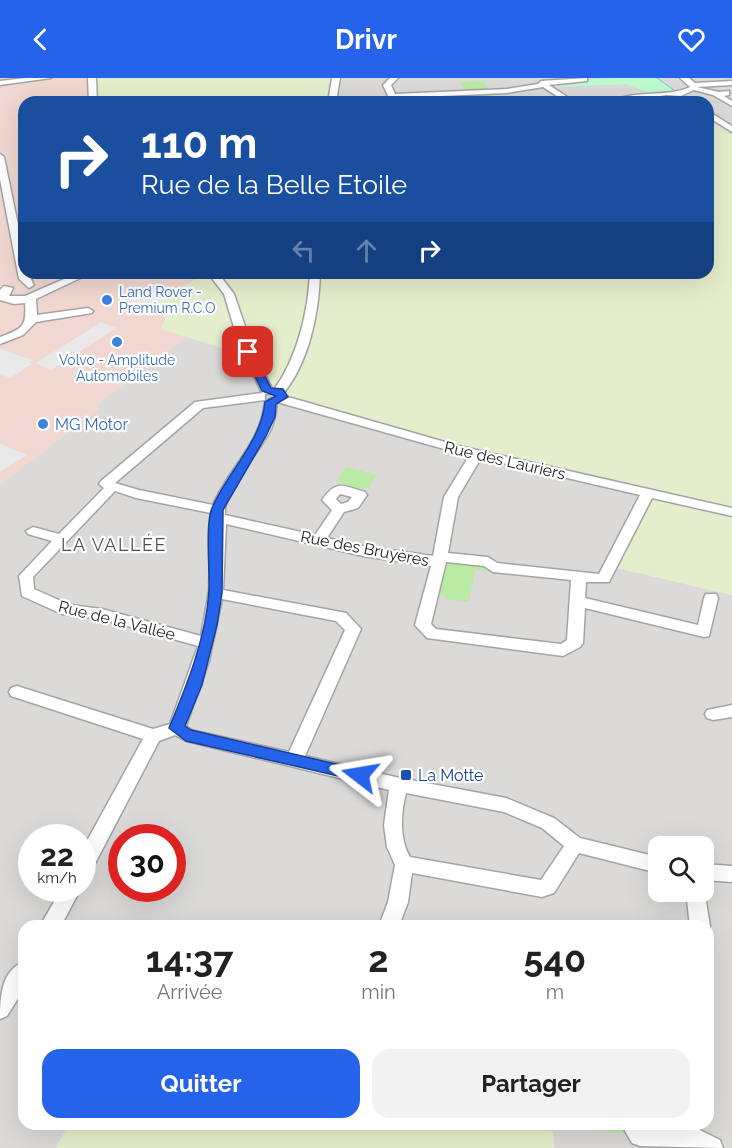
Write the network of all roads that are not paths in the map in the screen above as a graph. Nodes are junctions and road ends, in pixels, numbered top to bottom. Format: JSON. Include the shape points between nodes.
{"nodes":[{"id":1,"x":47,"y":78,"type":"edge"},
{"id":2,"x":92,"y":78,"type":"edge"},
{"id":3,"x":336,"y":78,"type":"edge"},
{"id":4,"x":394,"y":78,"type":"edge"},
{"id":5,"x":532,"y":78,"type":"edge"},
{"id":6,"x":583,"y":78,"type":"edge"},
{"id":7,"x":684,"y":78,"type":"edge"},
{"id":8,"x":472,"y":81,"type":"dead end"},
{"id":9,"x":0,"y":83,"type":"edge"},
{"id":10,"x":732,"y":83,"type":"edge"},
{"id":11,"x":542,"y":84,"type":"junction"},
{"id":12,"x":693,"y":86,"type":"junction"},
{"id":13,"x":478,"y":92,"type":"junction"},
{"id":14,"x":732,"y":93,"type":"edge"},
{"id":15,"x":681,"y":94,"type":"junction"},
{"id":16,"x":717,"y":94,"type":"junction"},
{"id":17,"x":93,"y":96,"type":"edge"},
{"id":18,"x":333,"y":96,"type":"edge"},
{"id":19,"x":392,"y":96,"type":"edge"},
{"id":20,"x":429,"y":96,"type":"edge"},
{"id":21,"x":561,"y":96,"type":"edge"},
{"id":22,"x":649,"y":96,"type":"edge"},
{"id":23,"x":684,"y":96,"type":"edge"},
{"id":24,"x":732,"y":104,"type":"edge"},
{"id":25,"x":714,"y":117,"type":"edge"},
{"id":26,"x":732,"y":130,"type":"edge"},
{"id":27,"x":0,"y":157,"type":"edge"},
{"id":28,"x":11,"y":212,"type":"junction"},
{"id":29,"x":0,"y":214,"type":"edge"},
{"id":30,"x":18,"y":250,"type":"edge"},
{"id":31,"x":18,"y":276,"type":"edge"},
{"id":32,"x":24,"y":279,"type":"edge"},
{"id":33,"x":73,"y":279,"type":"edge"},
{"id":34,"x":218,"y":279,"type":"edge"},
{"id":35,"x":314,"y":279,"type":"edge"},
{"id":36,"x":7,"y":288,"type":"edge"},
{"id":37,"x":32,"y":294,"type":"junction"},
{"id":38,"x":10,"y":301,"type":"edge"},
{"id":39,"x":88,"y":311,"type":"dead end"},
{"id":40,"x":32,"y":319,"type":"junction"},
{"id":41,"x":0,"y":341,"type":"edge"},
{"id":42,"x":272,"y":396,"type":"junction"},
{"id":43,"x":477,"y":454,"type":"junction"},
{"id":44,"x":112,"y":487,"type":"junction"},
{"id":45,"x":648,"y":492,"type":"junction"},
{"id":46,"x":339,"y":509,"type":"dead end"},
{"id":47,"x":732,"y":512,"type":"edge"},
{"id":48,"x":218,"y":514,"type":"junction"},
{"id":49,"x":33,"y":531,"type":"dead end"},
{"id":50,"x":61,"y":539,"type":"junction"},
{"id":51,"x":319,"y":540,"type":"junction"},
{"id":52,"x":440,"y":560,"type":"junction"},
{"id":53,"x":579,"y":576,"type":"junction"},
{"id":54,"x":216,"y":593,"type":"junction"},
{"id":55,"x":711,"y":598,"type":"dead end"},
{"id":56,"x":578,"y":601,"type":"junction"},
{"id":57,"x":205,"y":643,"type":"junction"},
{"id":58,"x":17,"y":692,"type":"dead end"},
{"id":59,"x":732,"y":711,"type":"edge"},
{"id":60,"x":713,"y":714,"type":"dead end"},
{"id":61,"x":177,"y":728,"type":"junction"},
{"id":62,"x":153,"y":736,"type":"junction"},
{"id":63,"x":295,"y":759,"type":"junction"},
{"id":64,"x":400,"y":785,"type":"junction"},
{"id":65,"x":96,"y":843,"type":"edge"},
{"id":66,"x":575,"y":844,"type":"junction"},
{"id":67,"x":648,"y":862,"type":"edge"},
{"id":68,"x":404,"y":864,"type":"junction"},
{"id":69,"x":714,"y":873,"type":"edge"},
{"id":70,"x":732,"y":874,"type":"edge"},
{"id":71,"x":64,"y":902,"type":"edge"},
{"id":72,"x":697,"y":902,"type":"edge"},
{"id":73,"x":53,"y":920,"type":"edge"},
{"id":74,"x":391,"y":920,"type":"edge"},
{"id":75,"x":699,"y":920,"type":"edge"},
{"id":76,"x":18,"y":980,"type":"edge"},
{"id":77,"x":0,"y":1009,"type":"edge"},
{"id":78,"x":636,"y":1130,"type":"edge"},
{"id":79,"x":712,"y":1148,"type":"edge"}],
"edges":[{"from":1,"to":9,"type":"street"},
{"from":2,"to":17,"type":"street"},
{"from":3,"to":18,"type":"street"},
{"from":4,"to":19,"type":"street","via":[[387,85]]},
{"from":5,"to":11,"type":"street"},
{"from":6,"to":11,"type":"street"},
{"from":7,"to":12,"type":"street"},
{"from":8,"to":13,"type":"street"},
{"from":10,"to":12,"type":"street"},
{"from":11,"to":13,"type":"street"},
{"from":11,"to":21,"type":"street"},
{"from":12,"to":15,"type":"street"},
{"from":12,"to":16,"type":"street"},
{"from":13,"to":20,"type":"street"},
{"from":14,"to":16,"type":"street"},
{"from":15,"to":22,"type":"street"},
{"from":15,"to":23,"type":"street"},
{"from":16,"to":24,"type":"street"},
{"from":25,"to":26,"type":"street"},
{"from":27,"to":28,"type":"street"},
{"from":28,"to":29,"type":"street"},
{"from":28,"to":30,"type":"street"},
{"from":31,"to":36,"type":"street"},
{"from":32,"to":37,"type":"street"},
{"from":33,"to":37,"type":"street"},
{"from":34,"to":42,"type":"street","via":[[230,294],[246,347]]},
{"from":35,"to":42,"type":"street","via":[[311,315],[287,378]]},
{"from":36,"to":37,"type":"street"},
{"from":36,"to":38,"type":"street","via":[[3,296]]},
{"from":37,"to":38,"type":"street"},
{"from":37,"to":40,"type":"street"},
{"from":39,"to":40,"type":"street"},
{"from":40,"to":41,"type":"street","via":[[22,331]]},
{"from":42,"to":43,"type":"street","name":"Rue des Lauriers"},
{"from":42,"to":44,"type":"street","name":"Rue de la Vallée","via":[[199,405],[106,484]]},
{"from":42,"to":48,"type":"street","via":[[261,436]]},
{"from":43,"to":45,"type":"street","name":"Rue des Lauriers"},
{"from":43,"to":52,"type":"street","via":[[452,497]]},
{"from":44,"to":48,"type":"street","name":"Rue des Bruyères"},
{"from":44,"to":50,"type":"street","name":"Rue de la Vallée"},
{"from":45,"to":47,"type":"street","name":"Rue des Lauriers"},
{"from":45,"to":53,"type":"street","via":[[604,579]]},
{"from":46,"to":51,"type":"street"},
{"from":48,"to":51,"type":"street","name":"Rue des Bruyères"},
{"from":48,"to":54,"type":"street"},
{"from":49,"to":50,"type":"street"},
{"from":50,"to":57,"type":"street","name":"Rue de la Vallée","via":[[26,576],[27,592],[68,610],[102,614]]},
{"from":51,"to":52,"type":"street","name":"Rue des Bruyères","via":[[363,551]]},
{"from":52,"to":53,"type":"street","via":[[488,562],[494,567]]},
{"from":52,"to":56,"type":"street","name":"Rue des Bruyères","via":[[423,626],[432,634],[563,650],[575,643]]},
{"from":53,"to":56,"type":"street","name":"Rue des Bruyères"},
{"from":54,"to":57,"type":"street"},
{"from":54,"to":63,"type":"street","via":[[341,617],[352,629]]},
{"from":55,"to":56,"type":"street","via":[[704,632]]},
{"from":57,"to":61,"type":"street"},
{"from":58,"to":62,"type":"street"},
{"from":59,"to":60,"type":"street"},
{"from":61,"to":62,"type":"street"},
{"from":61,"to":63,"type":"street","via":[[186,735]]},
{"from":62,"to":65,"type":"street"},
{"from":63,"to":64,"type":"street"},
{"from":64,"to":66,"type":"street","via":[[506,805],[548,823]]},
{"from":64,"to":68,"type":"street","via":[[394,801],[395,844]]},
{"from":66,"to":67,"type":"street"},
{"from":66,"to":68,"type":"street","via":[[542,889]]},
{"from":68,"to":74,"type":"street"},
{"from":69,"to":70,"type":"street"},
{"from":71,"to":73,"type":"street"},
{"from":72,"to":75,"type":"street"},
{"from":76,"to":77,"type":"street"},
{"from":78,"to":79,"type":"street","via":[[640,1135],[698,1140]]}]}
